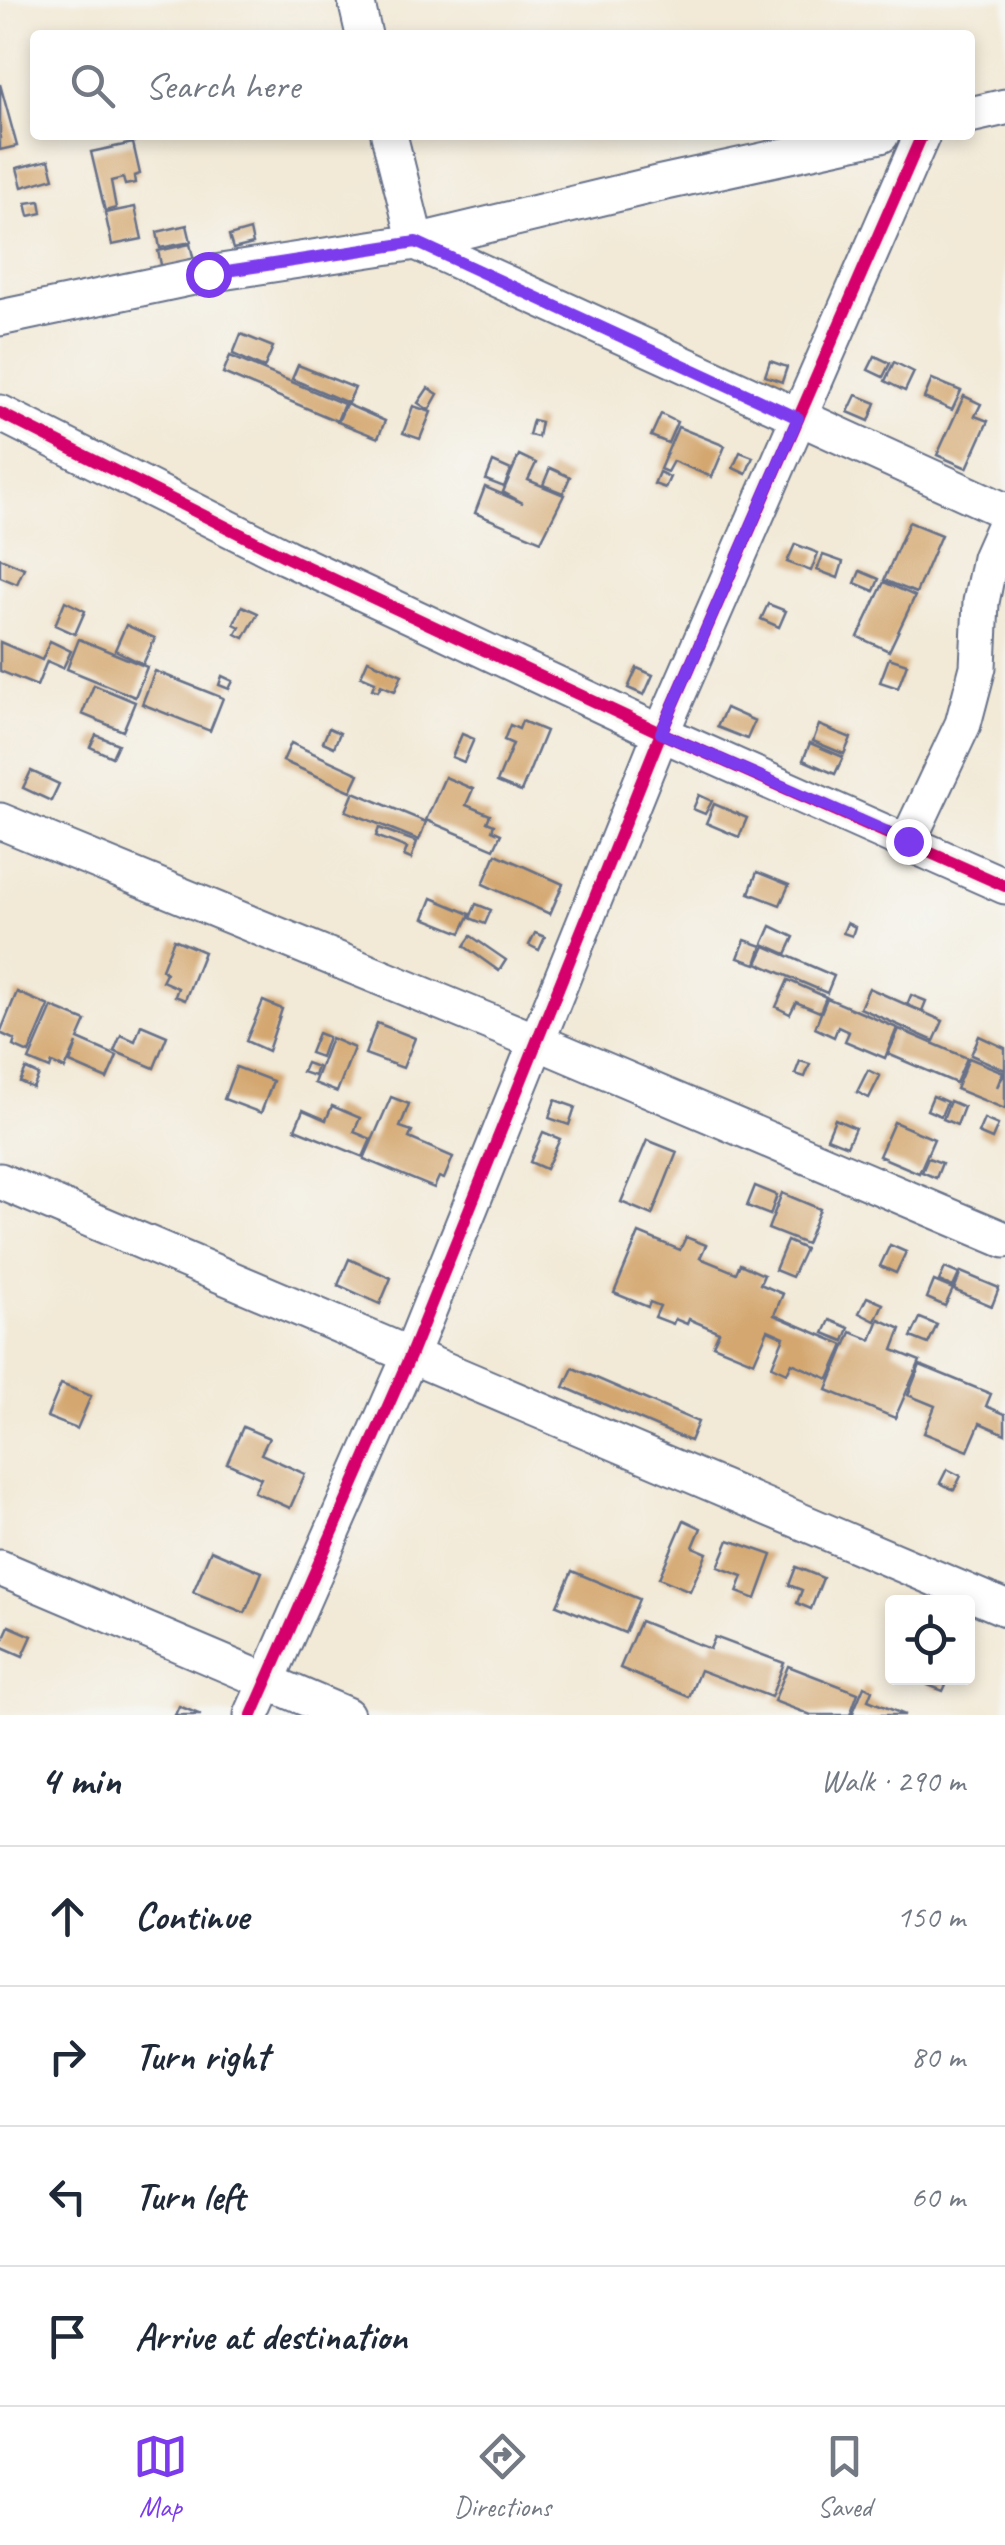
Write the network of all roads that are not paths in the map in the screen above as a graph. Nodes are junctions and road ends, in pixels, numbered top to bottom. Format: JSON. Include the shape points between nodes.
{"nodes":[{"id":1,"x":356,"y":0,"type":"edge"},
{"id":2,"x":363,"y":30,"type":"edge"},
{"id":3,"x":1005,"y":108,"type":"edge"},
{"id":4,"x":975,"y":114,"type":"edge"},
{"id":5,"x":390,"y":140,"type":"edge"},
{"id":6,"x":858,"y":140,"type":"edge"},
{"id":7,"x":920,"y":140,"type":"edge"},
{"id":8,"x":416,"y":242,"type":"junction"},
{"id":9,"x":0,"y":318,"type":"edge"},
{"id":10,"x":0,"y":412,"type":"edge"},
{"id":11,"x":798,"y":418,"type":"junction"},
{"id":12,"x":1005,"y":511,"type":"edge"},
{"id":13,"x":1005,"y":524,"type":"edge"},
{"id":14,"x":661,"y":733,"type":"junction"},
{"id":15,"x":0,"y":821,"type":"edge"},
{"id":16,"x":908,"y":841,"type":"junction"},
{"id":17,"x":1005,"y":886,"type":"edge"},
{"id":18,"x":538,"y":1042,"type":"junction"},
{"id":19,"x":0,"y":1182,"type":"edge"},
{"id":20,"x":1005,"y":1240,"type":"edge"},
{"id":21,"x":411,"y":1354,"type":"junction"},
{"id":22,"x":4,"y":1582,"type":"edge"},
{"id":23,"x":1005,"y":1608,"type":"edge"},
{"id":24,"x":268,"y":1680,"type":"junction"},
{"id":25,"x":252,"y":1715,"type":"edge"},
{"id":26,"x":346,"y":1715,"type":"edge"}],
"edges":[{"from":1,"to":2,"type":"street"},
{"from":3,"to":4,"type":"street"},
{"from":5,"to":8,"type":"street"},
{"from":6,"to":8,"type":"street"},
{"from":7,"to":11,"type":"street"},
{"from":8,"to":9,"type":"street","via":[[208,274]]},
{"from":8,"to":11,"type":"street"},
{"from":10,"to":14,"type":"street","via":[[286,557]]},
{"from":11,"to":12,"type":"street"},
{"from":11,"to":14,"type":"street"},
{"from":13,"to":16,"type":"street","via":[[990,558],[964,724]]},
{"from":14,"to":16,"type":"street"},
{"from":14,"to":18,"type":"street"},
{"from":15,"to":18,"type":"street"},
{"from":16,"to":17,"type":"street"},
{"from":18,"to":20,"type":"street"},
{"from":18,"to":21,"type":"street"},
{"from":19,"to":21,"type":"street"},
{"from":21,"to":23,"type":"street"},
{"from":21,"to":24,"type":"street"},
{"from":22,"to":24,"type":"street"},
{"from":24,"to":25,"type":"street"},
{"from":24,"to":26,"type":"street"}]}
